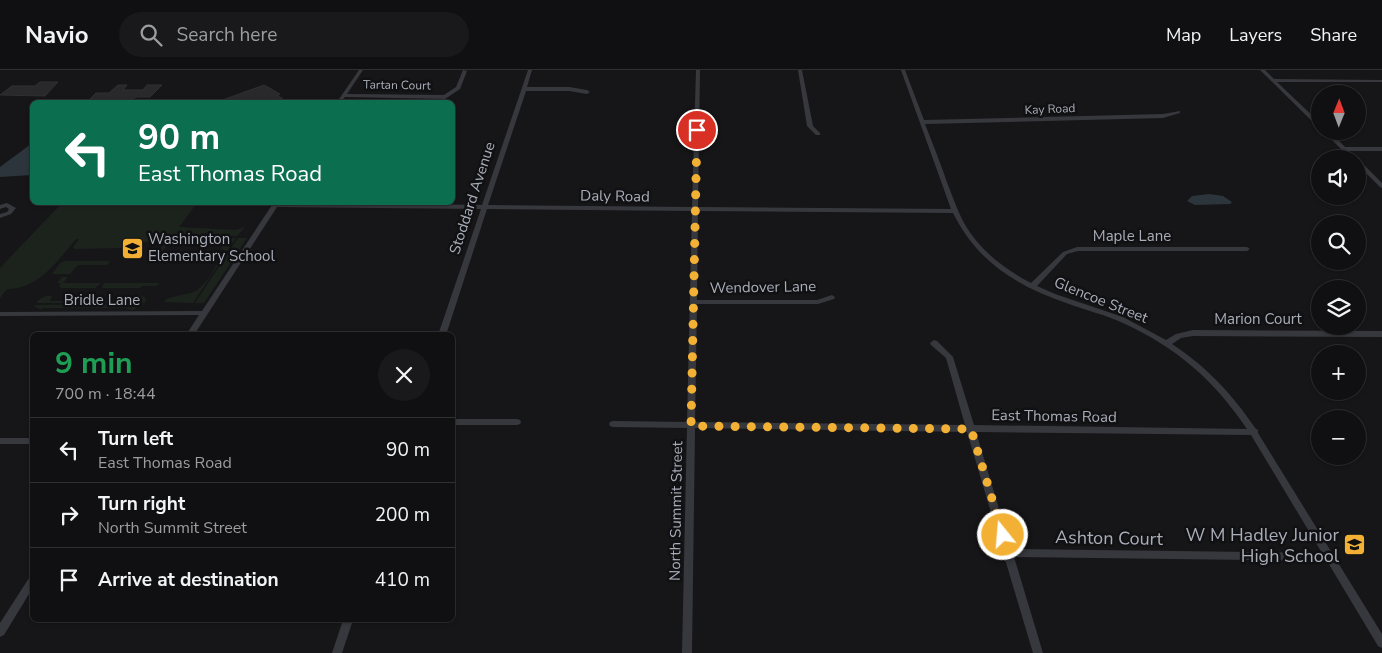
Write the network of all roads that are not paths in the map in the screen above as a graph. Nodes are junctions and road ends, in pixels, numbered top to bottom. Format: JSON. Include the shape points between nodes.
{"nodes":[{"id":1,"x":361,"y":70,"type":"edge"},
{"id":2,"x":465,"y":70,"type":"edge"},
{"id":3,"x":530,"y":70,"type":"edge"},
{"id":4,"x":698,"y":70,"type":"edge"},
{"id":5,"x":800,"y":70,"type":"edge"},
{"id":6,"x":903,"y":70,"type":"edge"},
{"id":7,"x":1262,"y":70,"type":"edge"},
{"id":8,"x":1273,"y":80,"type":"junction"},
{"id":9,"x":1382,"y":81,"type":"edge"},
{"id":10,"x":524,"y":89,"type":"junction"},
{"id":11,"x":587,"y":92,"type":"dead end"},
{"id":12,"x":344,"y":95,"type":"junction"},
{"id":13,"x":439,"y":96,"type":"junction"},
{"id":14,"x":340,"y":100,"type":"edge"},
{"id":15,"x":437,"y":100,"type":"edge"},
{"id":16,"x":1178,"y":112,"type":"dead end"},
{"id":17,"x":1311,"y":117,"type":"edge"},
{"id":18,"x":922,"y":122,"type":"junction"},
{"id":19,"x":818,"y":134,"type":"dead end"},
{"id":20,"x":1335,"y":140,"type":"edge"},
{"id":21,"x":1344,"y":149,"type":"joint"},
{"id":22,"x":1382,"y":149,"type":"edge"},
{"id":23,"x":1366,"y":170,"type":"edge"},
{"id":24,"x":1382,"y":186,"type":"edge"},
{"id":25,"x":275,"y":205,"type":"edge"},
{"id":26,"x":346,"y":205,"type":"edge"},
{"id":27,"x":0,"y":206,"type":"edge"},
{"id":28,"x":485,"y":207,"type":"junction"},
{"id":29,"x":695,"y":209,"type":"junction"},
{"id":30,"x":955,"y":211,"type":"junction"},
{"id":31,"x":0,"y":216,"type":"edge"},
{"id":32,"x":1247,"y":249,"type":"dead end"},
{"id":33,"x":1032,"y":286,"type":"junction"},
{"id":34,"x":832,"y":297,"type":"dead end"},
{"id":35,"x":693,"y":302,"type":"junction"},
{"id":36,"x":204,"y":313,"type":"junction"},
{"id":37,"x":0,"y":314,"type":"edge"},
{"id":38,"x":192,"y":332,"type":"edge"},
{"id":39,"x":443,"y":332,"type":"edge"},
{"id":40,"x":1382,"y":334,"type":"edge"},
{"id":41,"x":934,"y":343,"type":"dead end"},
{"id":42,"x":1167,"y":343,"type":"junction"},
{"id":43,"x":455,"y":422,"type":"edge"},
{"id":44,"x":517,"y":422,"type":"dead end"},
{"id":45,"x":613,"y":424,"type":"dead end"},
{"id":46,"x":691,"y":426,"type":"junction"},
{"id":47,"x":971,"y":429,"type":"junction"},
{"id":48,"x":1255,"y":432,"type":"junction"},
{"id":49,"x":0,"y":441,"type":"edge"},
{"id":50,"x":30,"y":441,"type":"edge"},
{"id":51,"x":1008,"y":553,"type":"junction"},
{"id":52,"x":1330,"y":557,"type":"junction"},
{"id":53,"x":30,"y":585,"type":"edge"},
{"id":54,"x":347,"y":622,"type":"edge"},
{"id":55,"x":0,"y":632,"type":"edge"},
{"id":56,"x":1382,"y":643,"type":"edge"},
{"id":57,"x":337,"y":653,"type":"edge"},
{"id":58,"x":687,"y":653,"type":"edge"},
{"id":59,"x":1038,"y":653,"type":"edge"}],
"edges":[{"from":1,"to":12,"type":"street"},
{"from":2,"to":13,"type":"street","name":"Tartan Court","via":[[458,88]]},
{"from":3,"to":10,"type":"street","name":"Stoddard Avenue"},
{"from":4,"to":29,"type":"street","name":"North Summit Street"},
{"from":5,"to":19,"type":"street","via":[[810,126]]},
{"from":6,"to":18,"type":"street","name":"Glencoe Street"},
{"from":7,"to":8,"type":"street"},
{"from":8,"to":9,"type":"street"},
{"from":8,"to":17,"type":"street"},
{"from":10,"to":11,"type":"street"},
{"from":10,"to":28,"type":"street","name":"Stoddard Avenue"},
{"from":12,"to":13,"type":"street","name":"Tartan Court"},
{"from":12,"to":14,"type":"street"},
{"from":13,"to":15,"type":"street"},
{"from":16,"to":18,"type":"street","name":"Kay Road","via":[[1164,116]]},
{"from":18,"to":30,"type":"street","name":"Glencoe Street"},
{"from":20,"to":21,"type":"street"},
{"from":21,"to":22,"type":"street"},
{"from":23,"to":24,"type":"street"},
{"from":25,"to":36,"type":"street"},
{"from":26,"to":28,"type":"street","name":"Daly Road"},
{"from":27,"to":31,"type":"street","via":[[10,205],[13,208]]},
{"from":28,"to":29,"type":"street","name":"Daly Road"},
{"from":28,"to":39,"type":"street","name":"Stoddard Avenue"},
{"from":29,"to":30,"type":"street","name":"Daly Road"},
{"from":29,"to":35,"type":"street","name":"North Summit Street"},
{"from":30,"to":33,"type":"street","name":"Glencoe Street","via":[[963,229],[980,251],[1005,271]]},
{"from":32,"to":33,"type":"street","name":"Maple Lane","via":[[1077,249],[1065,253]]},
{"from":33,"to":42,"type":"street","name":"Glencoe Street","via":[[1121,320]]},
{"from":34,"to":35,"type":"street","name":"Wendover Lane","via":[[818,302]]},
{"from":35,"to":46,"type":"street","name":"North Summit Street"},
{"from":36,"to":37,"type":"street","name":"Bridle Lane"},
{"from":36,"to":38,"type":"street"},
{"from":40,"to":42,"type":"street","name":"Marion Court","via":[[1193,333]]},
{"from":41,"to":47,"type":"street","via":[[949,358]]},
{"from":42,"to":48,"type":"street","name":"Glencoe Street","via":[[1219,384]]},
{"from":43,"to":44,"type":"street"},
{"from":45,"to":46,"type":"street","name":"East Thomas Road"},
{"from":46,"to":47,"type":"street","name":"East Thomas Road"},
{"from":46,"to":58,"type":"street","name":"North Summit Street"},
{"from":47,"to":48,"type":"street","name":"East Thomas Road"},
{"from":47,"to":51,"type":"street"},
{"from":48,"to":52,"type":"street","name":"Glencoe Street"},
{"from":49,"to":50,"type":"street"},
{"from":51,"to":52,"type":"street","name":"Ashton Court"},
{"from":51,"to":59,"type":"street"},
{"from":52,"to":56,"type":"street","name":"Glencoe Street"},
{"from":53,"to":55,"type":"street"},
{"from":54,"to":57,"type":"street"}]}
